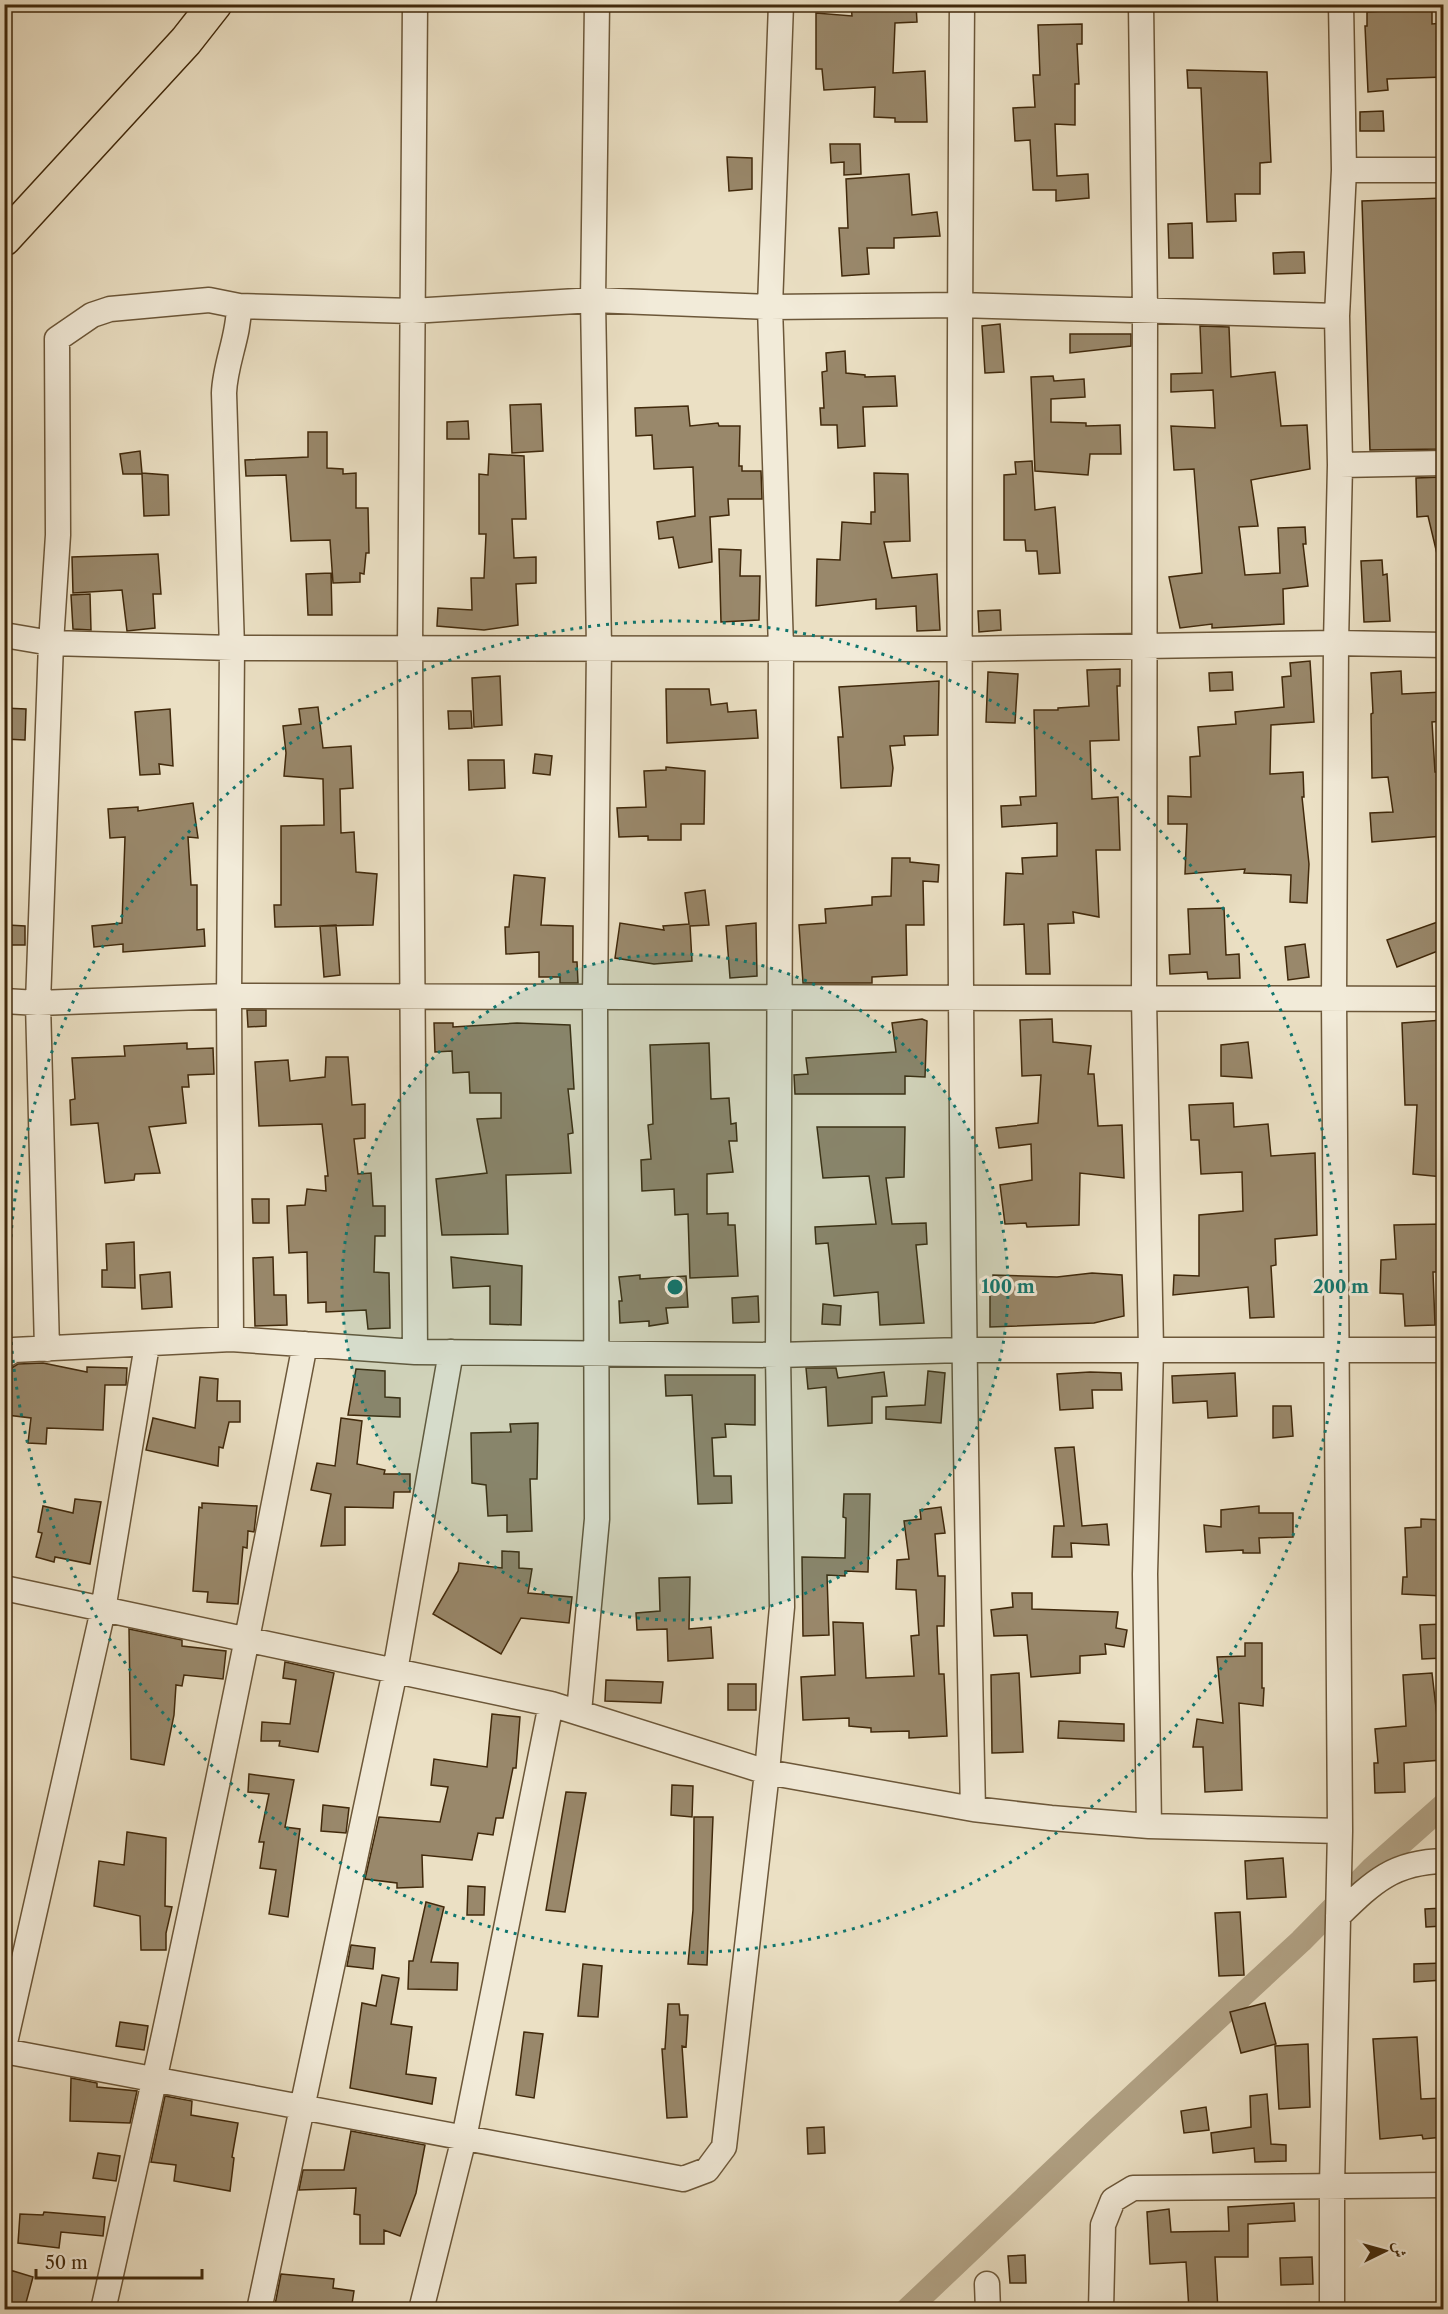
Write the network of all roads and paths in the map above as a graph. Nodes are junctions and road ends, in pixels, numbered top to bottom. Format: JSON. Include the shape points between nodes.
{"nodes":[{"id":1,"x":215,"y":4,"type":"edge"},
{"id":2,"x":415,"y":4,"type":"edge"},
{"id":3,"x":597,"y":4,"type":"edge"},
{"id":4,"x":781,"y":4,"type":"edge"},
{"id":5,"x":962,"y":4,"type":"edge"},
{"id":6,"x":1141,"y":4,"type":"edge"},
{"id":7,"x":1341,"y":4,"type":"edge"},
{"id":8,"x":1344,"y":170,"type":"junction"},
{"id":9,"x":1443,"y":170,"type":"edge"},
{"id":10,"x":4,"y":239,"type":"edge"},
{"id":11,"x":593,"y":300,"type":"junction"},
{"id":12,"x":959,"y":304,"type":"junction"},
{"id":13,"x":239,"y":306,"type":"junction"},
{"id":14,"x":770,"y":307,"type":"junction"},
{"id":15,"x":1145,"y":310,"type":"junction"},
{"id":16,"x":412,"y":311,"type":"junction"},
{"id":17,"x":1337,"y":316,"type":"junction"},
{"id":18,"x":1443,"y":463,"type":"edge"},
{"id":19,"x":1340,"y":465,"type":"junction"},
{"id":20,"x":4,"y":635,"type":"edge"},
{"id":21,"x":51,"y":643,"type":"junction"},
{"id":22,"x":1336,"y":643,"type":"junction"},
{"id":23,"x":1443,"y":645,"type":"edge"},
{"id":24,"x":599,"y":646,"type":"junction"},
{"id":25,"x":1145,"y":646,"type":"junction"},
{"id":26,"x":410,"y":647,"type":"junction"},
{"id":27,"x":232,"y":648,"type":"junction"},
{"id":28,"x":781,"y":648,"type":"junction"},
{"id":29,"x":959,"y":649,"type":"junction"},
{"id":30,"x":229,"y":996,"type":"junction"},
{"id":31,"x":411,"y":997,"type":"junction"},
{"id":32,"x":781,"y":998,"type":"junction"},
{"id":33,"x":962,"y":998,"type":"junction"},
{"id":34,"x":595,"y":999,"type":"junction"},
{"id":35,"x":1144,"y":999,"type":"junction"},
{"id":36,"x":1334,"y":999,"type":"junction"},
{"id":37,"x":1443,"y":999,"type":"edge"},
{"id":38,"x":4,"y":1001,"type":"edge"},
{"id":39,"x":38,"y":1003,"type":"junction"},
{"id":40,"x":231,"y":1339,"type":"junction"},
{"id":41,"x":305,"y":1344,"type":"junction"},
{"id":42,"x":147,"y":1345,"type":"junction"},
{"id":43,"x":46,"y":1349,"type":"junction"},
{"id":44,"x":1151,"y":1349,"type":"junction"},
{"id":45,"x":963,"y":1350,"type":"junction"},
{"id":46,"x":1335,"y":1350,"type":"junction"},
{"id":47,"x":1443,"y":1350,"type":"edge"},
{"id":48,"x":415,"y":1352,"type":"junction"},
{"id":49,"x":451,"y":1352,"type":"junction"},
{"id":50,"x":596,"y":1353,"type":"junction"},
{"id":51,"x":778,"y":1355,"type":"junction"},
{"id":52,"x":4,"y":1356,"type":"edge"},
{"id":53,"x":4,"y":1588,"type":"edge"},
{"id":54,"x":103,"y":1610,"type":"junction"},
{"id":55,"x":248,"y":1640,"type":"junction"},
{"id":56,"x":395,"y":1671,"type":"junction"},
{"id":57,"x":551,"y":1704,"type":"junction"},
{"id":58,"x":579,"y":1712,"type":"junction"},
{"id":59,"x":767,"y":1772,"type":"junction"},
{"id":60,"x":973,"y":1809,"type":"junction"},
{"id":61,"x":1149,"y":1827,"type":"junction"},
{"id":62,"x":1340,"y":1832,"type":"junction"},
{"id":63,"x":1443,"y":1861,"type":"edge"},
{"id":64,"x":1338,"y":1913,"type":"junction"},
{"id":65,"x":4,"y":2049,"type":"edge"},
{"id":66,"x":155,"y":2079,"type":"junction"},
{"id":67,"x":302,"y":2107,"type":"junction"},
{"id":68,"x":464,"y":2138,"type":"junction"},
{"id":69,"x":1332,"y":2185,"type":"junction"},
{"id":70,"x":1443,"y":2185,"type":"edge"},
{"id":71,"x":987,"y":2284,"type":"dead end"},
{"id":72,"x":103,"y":2310,"type":"edge"},
{"id":73,"x":259,"y":2310,"type":"edge"},
{"id":74,"x":421,"y":2310,"type":"edge"},
{"id":75,"x":988,"y":2310,"type":"edge"},
{"id":76,"x":1101,"y":2310,"type":"edge"},
{"id":77,"x":1332,"y":2310,"type":"edge"}],
"edges":[{"from":1,"to":10,"type":"highway","via":[[186,41]]},
{"from":2,"to":16,"type":"street"},
{"from":3,"to":11,"type":"street"},
{"from":4,"to":14,"type":"street"},
{"from":5,"to":12,"type":"street"},
{"from":6,"to":15,"type":"street"},
{"from":7,"to":8,"type":"street"},
{"from":8,"to":9,"type":"street"},
{"from":8,"to":17,"type":"street"},
{"from":11,"to":14,"type":"street"},
{"from":11,"to":16,"type":"street"},
{"from":11,"to":24,"type":"street"},
{"from":12,"to":14,"type":"street"},
{"from":12,"to":15,"type":"street"},
{"from":12,"to":29,"type":"street"},
{"from":13,"to":16,"type":"street"},
{"from":13,"to":21,"type":"street","via":[[209,300],[110,309],[92,315],[57,339],[58,535]]},
{"from":13,"to":27,"type":"street","via":[[239,326],[225,376]]},
{"from":14,"to":28,"type":"street"},
{"from":15,"to":17,"type":"street"},
{"from":15,"to":25,"type":"street"},
{"from":16,"to":26,"type":"street"},
{"from":17,"to":19,"type":"street"},
{"from":18,"to":19,"type":"street"},
{"from":19,"to":22,"type":"street"},
{"from":20,"to":21,"type":"street"},
{"from":21,"to":27,"type":"street"},
{"from":21,"to":39,"type":"street"},
{"from":22,"to":23,"type":"street"},
{"from":22,"to":25,"type":"street"},
{"from":22,"to":36,"type":"street"},
{"from":24,"to":26,"type":"street"},
{"from":24,"to":28,"type":"street"},
{"from":24,"to":34,"type":"street"},
{"from":25,"to":29,"type":"street"},
{"from":25,"to":35,"type":"street"},
{"from":26,"to":27,"type":"street"},
{"from":26,"to":31,"type":"street"},
{"from":27,"to":30,"type":"street"},
{"from":28,"to":29,"type":"street"},
{"from":28,"to":32,"type":"street"},
{"from":29,"to":33,"type":"street"},
{"from":30,"to":31,"type":"street"},
{"from":30,"to":39,"type":"street"},
{"from":30,"to":40,"type":"street"},
{"from":31,"to":34,"type":"street"},
{"from":31,"to":48,"type":"street"},
{"from":32,"to":33,"type":"street"},
{"from":32,"to":34,"type":"street"},
{"from":32,"to":51,"type":"street"},
{"from":33,"to":35,"type":"street"},
{"from":33,"to":45,"type":"street"},
{"from":34,"to":50,"type":"street"},
{"from":35,"to":36,"type":"street"},
{"from":35,"to":44,"type":"street"},
{"from":36,"to":37,"type":"street"},
{"from":36,"to":46,"type":"street"},
{"from":38,"to":39,"type":"street"},
{"from":39,"to":43,"type":"street"},
{"from":40,"to":41,"type":"street"},
{"from":40,"to":42,"type":"street"},
{"from":41,"to":48,"type":"street"},
{"from":41,"to":55,"type":"street"},
{"from":42,"to":43,"type":"street"},
{"from":42,"to":54,"type":"street"},
{"from":43,"to":52,"type":"street","via":[[14,1350]]},
{"from":44,"to":45,"type":"street"},
{"from":44,"to":46,"type":"street"},
{"from":44,"to":61,"type":"street","via":[[1145,1574]]},
{"from":45,"to":51,"type":"street"},
{"from":45,"to":60,"type":"street"},
{"from":46,"to":47,"type":"street"},
{"from":46,"to":62,"type":"street"},
{"from":48,"to":49,"type":"street"},
{"from":49,"to":50,"type":"street"},
{"from":49,"to":56,"type":"street"},
{"from":50,"to":51,"type":"street"},
{"from":50,"to":58,"type":"street","via":[[597,1519]]},
{"from":51,"to":59,"type":"street","via":[[782,1608]]},
{"from":53,"to":54,"type":"street"},
{"from":54,"to":55,"type":"street"},
{"from":54,"to":65,"type":"street"},
{"from":55,"to":56,"type":"street"},
{"from":55,"to":66,"type":"street"},
{"from":56,"to":57,"type":"street"},
{"from":56,"to":67,"type":"street"},
{"from":57,"to":58,"type":"street"},
{"from":57,"to":68,"type":"street"},
{"from":58,"to":59,"type":"street"},
{"from":59,"to":60,"type":"street"},
{"from":59,"to":68,"type":"street","via":[[724,2147],[707,2170],[683,2179]]},
{"from":60,"to":61,"type":"street"},
{"from":61,"to":62,"type":"street"},
{"from":62,"to":64,"type":"street"},
{"from":63,"to":64,"type":"street","via":[[1419,1862],[1390,1871]]},
{"from":64,"to":69,"type":"street"},
{"from":65,"to":66,"type":"street"},
{"from":66,"to":67,"type":"street"},
{"from":66,"to":72,"type":"street"},
{"from":67,"to":68,"type":"street"},
{"from":67,"to":73,"type":"street"},
{"from":68,"to":74,"type":"street"},
{"from":69,"to":70,"type":"street"},
{"from":69,"to":76,"type":"street","via":[[1133,2188],[1113,2200],[1103,2225]]},
{"from":69,"to":77,"type":"street"},
{"from":71,"to":75,"type":"street"}]}
